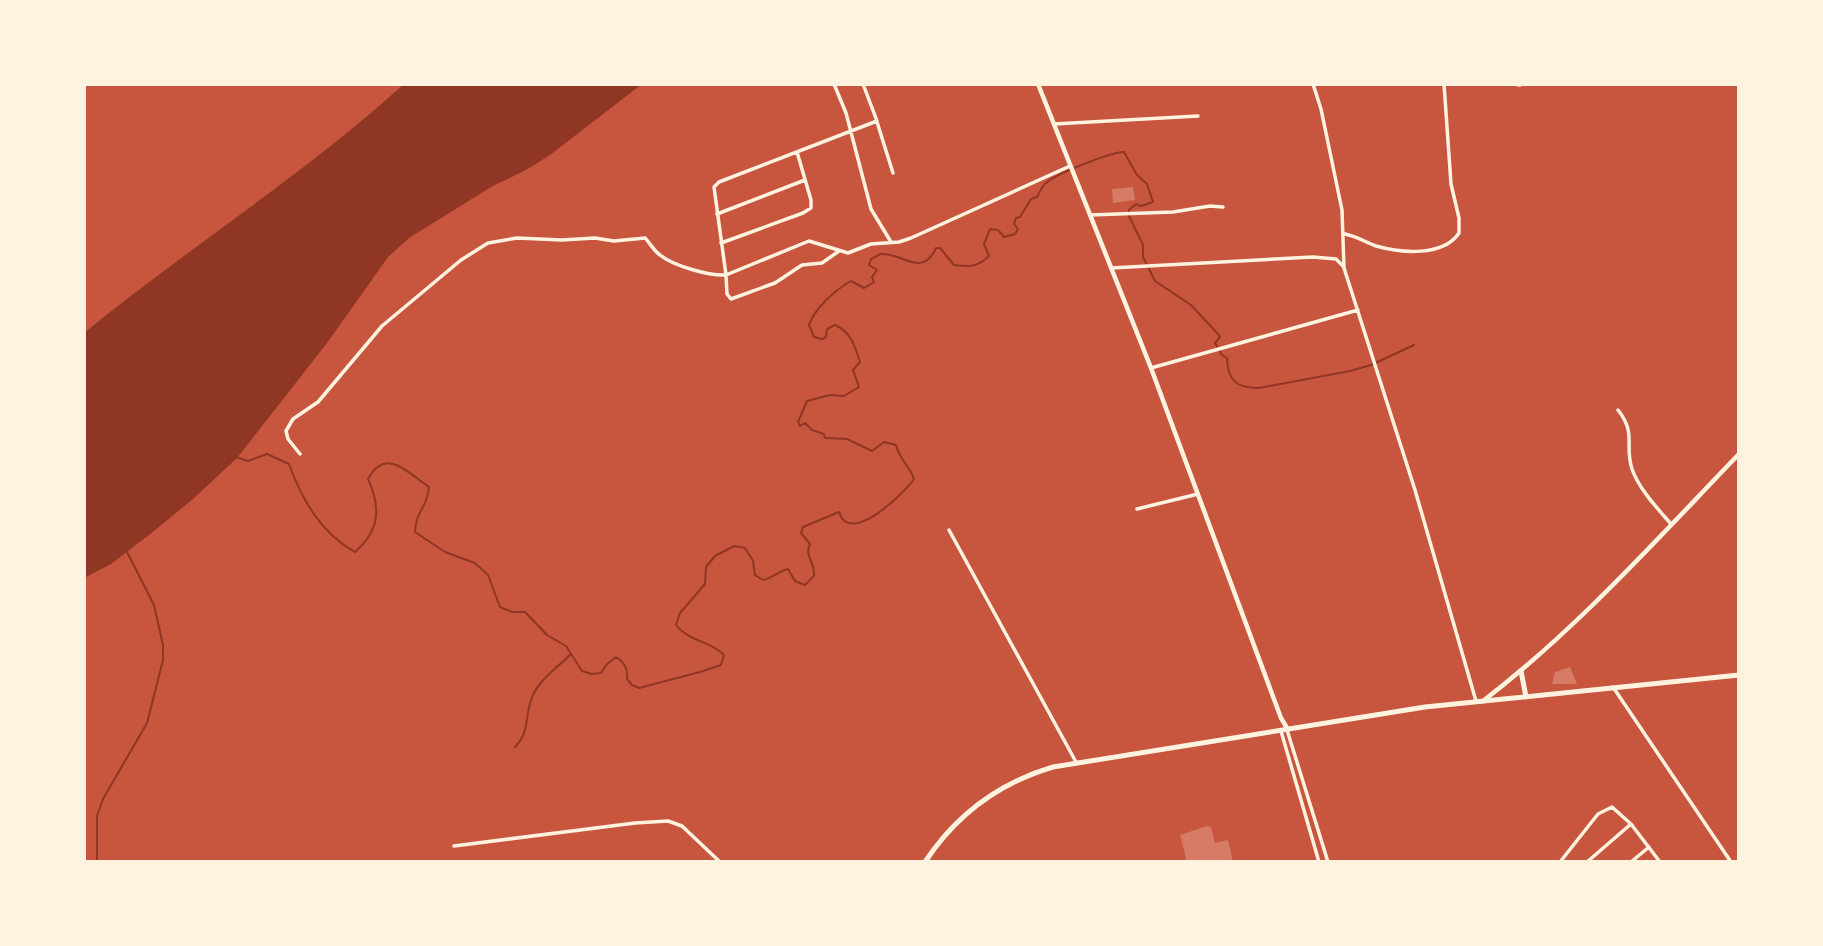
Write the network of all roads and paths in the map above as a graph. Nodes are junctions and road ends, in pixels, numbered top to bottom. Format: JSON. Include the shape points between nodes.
{"nodes":[{"id":1,"x":834,"y":84,"type":"edge"},
{"id":2,"x":863,"y":84,"type":"edge"},
{"id":3,"x":1038,"y":84,"type":"edge"},
{"id":4,"x":1313,"y":84,"type":"edge"},
{"id":5,"x":1444,"y":84,"type":"edge"},
{"id":6,"x":1514,"y":84,"type":"edge"},
{"id":7,"x":1520,"y":85,"type":"edge"},
{"id":8,"x":1198,"y":116,"type":"dead end"},
{"id":9,"x":877,"y":121,"type":"junction"},
{"id":10,"x":1054,"y":124,"type":"junction"},
{"id":11,"x":851,"y":131,"type":"junction"},
{"id":12,"x":797,"y":152,"type":"junction"},
{"id":13,"x":1070,"y":166,"type":"junction"},
{"id":14,"x":893,"y":173,"type":"dead end"},
{"id":15,"x":805,"y":180,"type":"junction"},
{"id":16,"x":1223,"y":207,"type":"dead end"},
{"id":17,"x":717,"y":214,"type":"junction"},
{"id":18,"x":1090,"y":215,"type":"junction"},
{"id":19,"x":1345,"y":234,"type":"junction"},
{"id":20,"x":891,"y":242,"type":"junction"},
{"id":21,"x":721,"y":243,"type":"junction"},
{"id":22,"x":839,"y":251,"type":"junction"},
{"id":23,"x":1111,"y":268,"type":"junction"},
{"id":24,"x":1344,"y":268,"type":"junction"},
{"id":25,"x":726,"y":275,"type":"junction"},
{"id":26,"x":1358,"y":310,"type":"junction"},
{"id":27,"x":1151,"y":368,"type":"junction"},
{"id":28,"x":1618,"y":410,"type":"dead end"},
{"id":29,"x":300,"y":454,"type":"dead end"},
{"id":30,"x":1739,"y":454,"type":"edge"},
{"id":31,"x":1198,"y":494,"type":"junction"},
{"id":32,"x":1137,"y":509,"type":"dead end"},
{"id":33,"x":1671,"y":524,"type":"junction"},
{"id":34,"x":949,"y":530,"type":"dead end"},
{"id":35,"x":1521,"y":671,"type":"junction"},
{"id":36,"x":1739,"y":675,"type":"edge"},
{"id":37,"x":1613,"y":687,"type":"junction"},
{"id":38,"x":1526,"y":697,"type":"junction"},
{"id":39,"x":1480,"y":701,"type":"junction"},
{"id":40,"x":1283,"y":729,"type":"junction"},
{"id":41,"x":1076,"y":762,"type":"junction"},
{"id":42,"x":1631,"y":824,"type":"junction"},
{"id":43,"x":454,"y":846,"type":"dead end"},
{"id":44,"x":1649,"y":847,"type":"junction"},
{"id":45,"x":720,"y":862,"type":"edge"},
{"id":46,"x":925,"y":862,"type":"edge"},
{"id":47,"x":1319,"y":862,"type":"edge"},
{"id":48,"x":1328,"y":862,"type":"edge"},
{"id":49,"x":1560,"y":862,"type":"edge"},
{"id":50,"x":1587,"y":862,"type":"edge"},
{"id":51,"x":1631,"y":862,"type":"edge"},
{"id":52,"x":1660,"y":862,"type":"edge"},
{"id":53,"x":1731,"y":862,"type":"edge"}],
"edges":[{"from":1,"to":11,"type":"street"},
{"from":2,"to":9,"type":"street"},
{"from":3,"to":10,"type":"main road"},
{"from":4,"to":19,"type":"street"},
{"from":5,"to":19,"type":"street","via":[[1451,184],[1460,226],[1454,241],[1426,251],[1381,247]]},
{"from":6,"to":7,"type":"street"},
{"from":8,"to":10,"type":"street"},
{"from":9,"to":11,"type":"street"},
{"from":9,"to":14,"type":"street"},
{"from":10,"to":13,"type":"main road"},
{"from":11,"to":12,"type":"street"},
{"from":11,"to":20,"type":"street","via":[[871,209]]},
{"from":12,"to":15,"type":"street"},
{"from":12,"to":17,"type":"street","via":[[719,182],[714,190]]},
{"from":13,"to":18,"type":"main road"},
{"from":13,"to":20,"type":"street","via":[[911,238]]},
{"from":15,"to":17,"type":"street"},
{"from":15,"to":21,"type":"street","via":[[812,205],[807,211]]},
{"from":16,"to":18,"type":"street"},
{"from":17,"to":21,"type":"street"},
{"from":18,"to":23,"type":"main road"},
{"from":19,"to":24,"type":"street"},
{"from":20,"to":22,"type":"street","via":[[871,244],[853,253]]},
{"from":21,"to":25,"type":"street"},
{"from":22,"to":25,"type":"street","via":[[809,241]]},
{"from":22,"to":25,"type":"street","via":[[822,264],[796,267],[775,283],[734,299],[728,298]]},
{"from":23,"to":24,"type":"street","via":[[1313,257],[1336,259]]},
{"from":23,"to":27,"type":"main road"},
{"from":24,"to":26,"type":"street"},
{"from":25,"to":29,"type":"street","via":[[689,268],[660,256],[645,238],[614,242],[517,238],[488,243],[382,326],[318,402],[293,419],[286,431]]},
{"from":26,"to":27,"type":"street"},
{"from":26,"to":39,"type":"street"},
{"from":27,"to":31,"type":"main road"},
{"from":28,"to":33,"type":"street","via":[[1629,430],[1633,473]]},
{"from":30,"to":33,"type":"main road"},
{"from":31,"to":32,"type":"street"},
{"from":31,"to":40,"type":"main road"},
{"from":33,"to":35,"type":"main road"},
{"from":34,"to":41,"type":"street"},
{"from":35,"to":38,"type":"main road"},
{"from":35,"to":39,"type":"main road"},
{"from":36,"to":37,"type":"main road"},
{"from":37,"to":38,"type":"main road"},
{"from":37,"to":53,"type":"street"},
{"from":38,"to":39,"type":"main road"},
{"from":39,"to":40,"type":"main road"},
{"from":40,"to":41,"type":"main road"},
{"from":40,"to":47,"type":"street"},
{"from":40,"to":48,"type":"street"},
{"from":41,"to":46,"type":"main road","via":[[1034,772],[982,800],[950,829]]},
{"from":42,"to":44,"type":"street"},
{"from":42,"to":49,"type":"street","via":[[1615,807],[1604,810]]},
{"from":42,"to":50,"type":"street"},
{"from":43,"to":45,"type":"street","via":[[668,821],[689,832]]},
{"from":44,"to":51,"type":"street"},
{"from":44,"to":52,"type":"street"}]}
